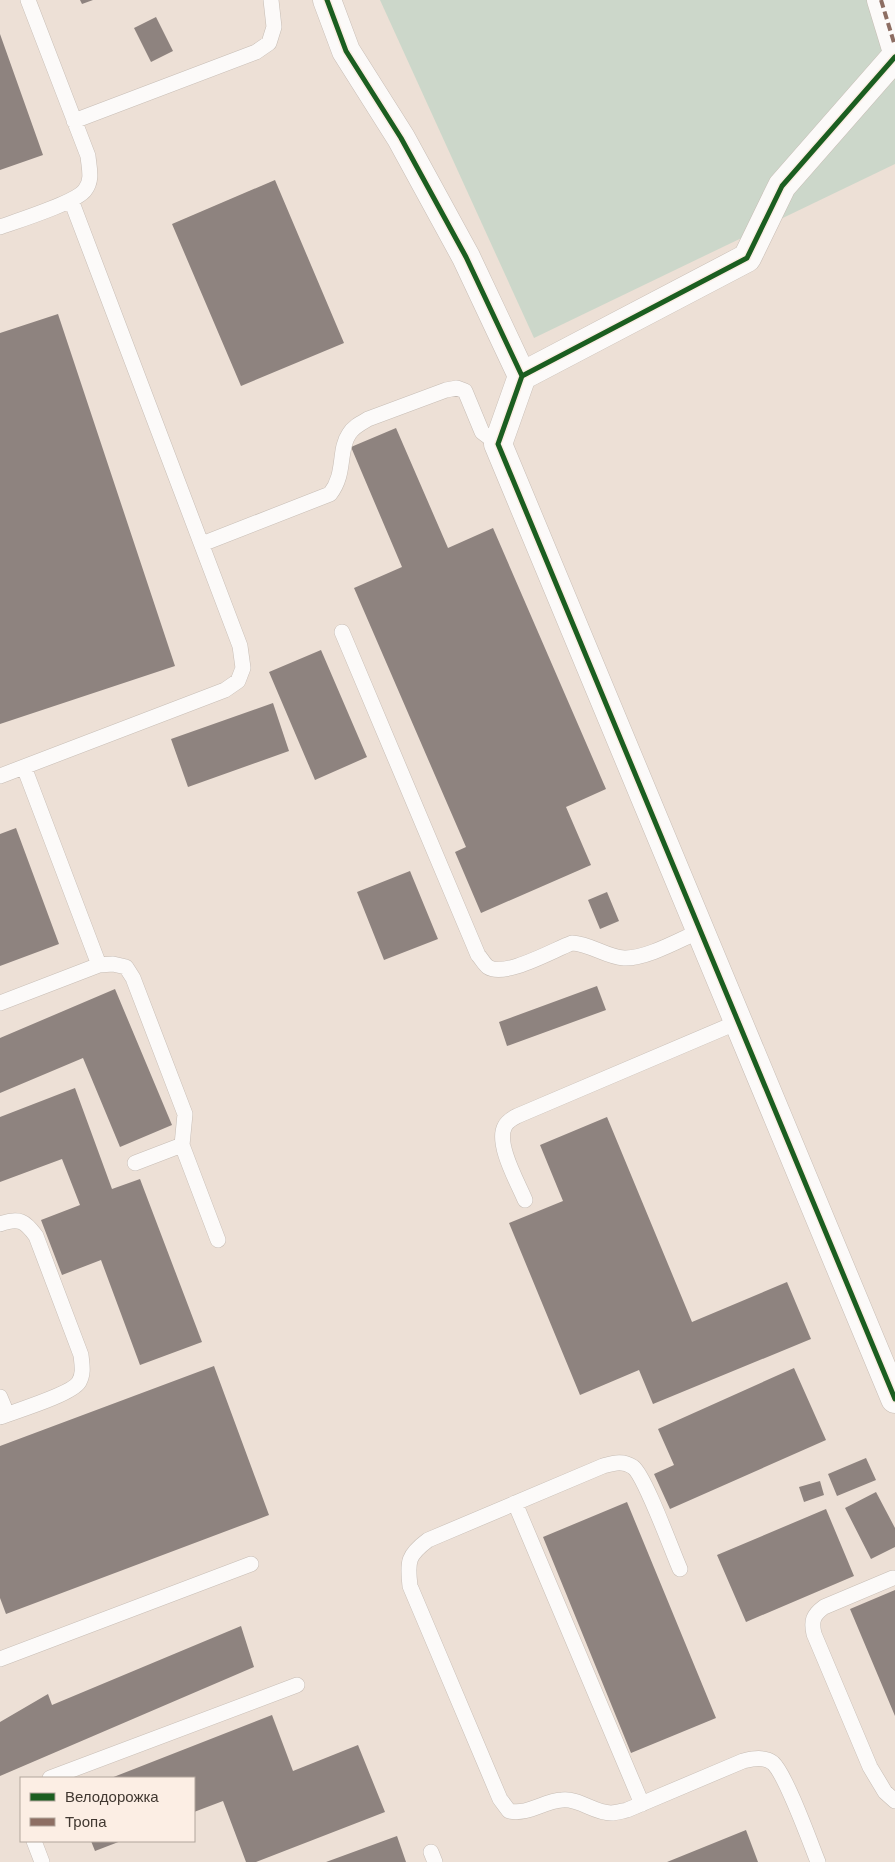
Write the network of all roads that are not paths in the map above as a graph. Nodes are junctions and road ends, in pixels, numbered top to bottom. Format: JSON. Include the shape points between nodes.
{"nodes":[{"id":1,"x":28,"y":0,"type":"edge"},
{"id":2,"x":271,"y":0,"type":"edge"},
{"id":3,"x":327,"y":0,"type":"edge"},
{"id":4,"x":881,"y":0,"type":"edge"},
{"id":5,"x":895,"y":46,"type":"edge"},
{"id":6,"x":895,"y":57,"type":"edge"},
{"id":7,"x":74,"y":121,"type":"junction"},
{"id":8,"x":71,"y":200,"type":"junction"},
{"id":9,"x":0,"y":227,"type":"edge"},
{"id":10,"x":522,"y":376,"type":"junction"},
{"id":11,"x":498,"y":444,"type":"junction"},
{"id":12,"x":202,"y":544,"type":"junction"},
{"id":13,"x":342,"y":632,"type":"dead end"},
{"id":14,"x":24,"y":767,"type":"junction"},
{"id":15,"x":0,"y":776,"type":"edge"},
{"id":16,"x":700,"y":931,"type":"junction"},
{"id":17,"x":99,"y":966,"type":"junction"},
{"id":18,"x":0,"y":1003,"type":"edge"},
{"id":19,"x":738,"y":1022,"type":"junction"},
{"id":20,"x":182,"y":1145,"type":"junction"},
{"id":21,"x":135,"y":1163,"type":"dead end"},
{"id":22,"x":525,"y":1200,"type":"dead end"},
{"id":23,"x":0,"y":1224,"type":"edge"},
{"id":24,"x":218,"y":1240,"type":"dead end"},
{"id":25,"x":0,"y":1396,"type":"edge"},
{"id":26,"x":895,"y":1399,"type":"edge"},
{"id":27,"x":3,"y":1416,"type":"edge"},
{"id":28,"x":515,"y":1503,"type":"junction"},
{"id":29,"x":252,"y":1564,"type":"dead end"},
{"id":30,"x":680,"y":1569,"type":"dead end"},
{"id":31,"x":893,"y":1578,"type":"dead end"},
{"id":32,"x":0,"y":1659,"type":"edge"},
{"id":33,"x":297,"y":1685,"type":"dead end"},
{"id":34,"x":53,"y":1777,"type":"edge"},
{"id":35,"x":895,"y":1801,"type":"edge"},
{"id":36,"x":642,"y":1804,"type":"junction"},
{"id":37,"x":34,"y":1842,"type":"edge"},
{"id":38,"x":42,"y":1862,"type":"edge"},
{"id":39,"x":818,"y":1862,"type":"edge"}],
"edges":[{"from":1,"to":7,"type":"lane"},
{"from":2,"to":7,"type":"lane","via":[[274,26],[269,43],[256,52]]},
{"from":3,"to":10,"type":"street","via":[[346,51],[401,138],[462,249]]},
{"from":4,"to":5,"type":"street"},
{"from":6,"to":10,"type":"street","via":[[782,186],[747,258]]},
{"from":7,"to":8,"type":"lane","via":[[88,156],[90,179],[85,192]]},
{"from":8,"to":9,"type":"lane"},
{"from":8,"to":12,"type":"lane"},
{"from":10,"to":11,"type":"street"},
{"from":11,"to":12,"type":"lane","via":[[482,432],[465,391],[457,388],[446,390],[356,426],[348,434],[339,479],[330,494]]},
{"from":11,"to":16,"type":"street"},
{"from":12,"to":14,"type":"lane","via":[[240,646],[243,668],[238,681],[225,690]]},
{"from":13,"to":16,"type":"lane","via":[[478,955],[488,967],[498,970],[511,968],[572,943],[623,958],[636,956]]},
{"from":14,"to":15,"type":"lane"},
{"from":14,"to":17,"type":"lane"},
{"from":16,"to":19,"type":"street"},
{"from":17,"to":18,"type":"lane"},
{"from":17,"to":20,"type":"lane","via":[[113,964],[126,967],[133,978],[185,1114]]},
{"from":19,"to":22,"type":"lane","via":[[517,1116],[506,1124],[502,1135],[504,1150]]},
{"from":19,"to":26,"type":"street"},
{"from":20,"to":21,"type":"lane"},
{"from":20,"to":24,"type":"lane"},
{"from":23,"to":27,"type":"lane","via":[[17,1220],[27,1224],[36,1236],[81,1355],[83,1373],[78,1384],[67,1392]]},
{"from":25,"to":27,"type":"lane"},
{"from":28,"to":30,"type":"lane","via":[[621,1461],[634,1467],[644,1483]]},
{"from":28,"to":36,"type":"lane"},
{"from":28,"to":36,"type":"lane","via":[[428,1540],[413,1551],[408,1568],[410,1586],[500,1800],[509,1812],[518,1813],[563,1800],[612,1814]]},
{"from":29,"to":32,"type":"lane"},
{"from":31,"to":35,"type":"lane","via":[[824,1607],[815,1614],[812,1623],[870,1767],[885,1792]]},
{"from":33,"to":34,"type":"lane"},
{"from":36,"to":39,"type":"lane","via":[[743,1761],[758,1758],[772,1762],[783,1778]]},
{"from":37,"to":38,"type":"lane"}]}
